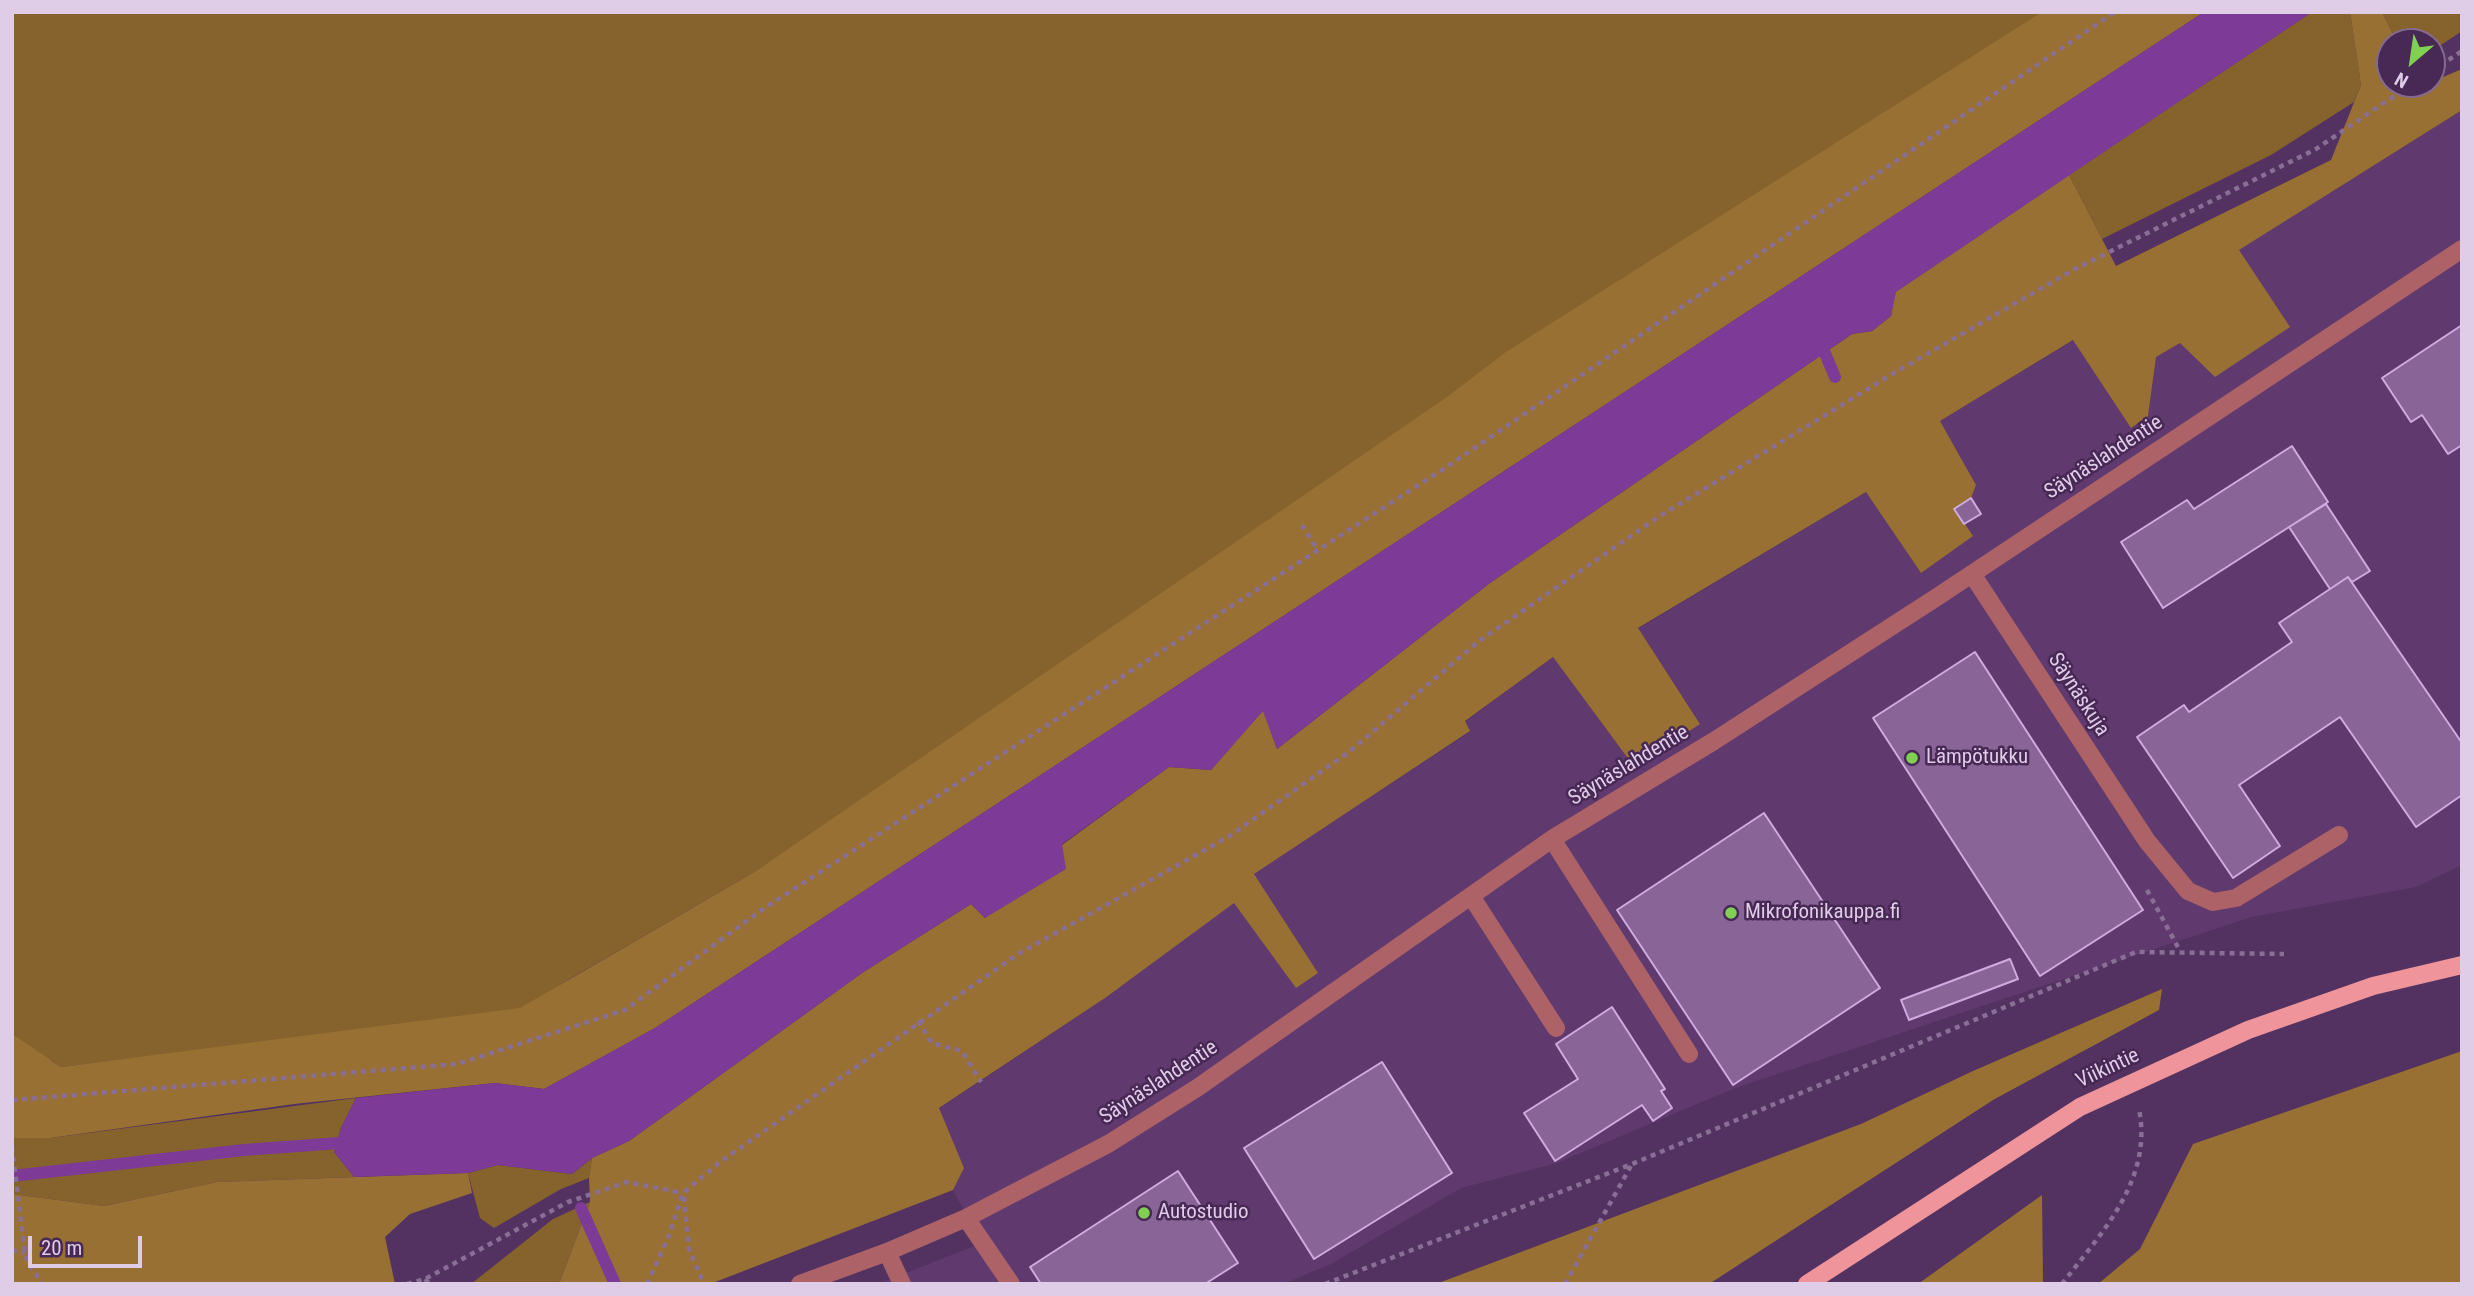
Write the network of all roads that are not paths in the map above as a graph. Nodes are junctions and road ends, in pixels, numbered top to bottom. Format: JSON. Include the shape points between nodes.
{"nodes":[{"id":1,"x":2462,"y":249,"type":"edge"},
{"id":2,"x":1972,"y":574,"type":"junction"},
{"id":3,"x":2339,"y":835,"type":"dead end"},
{"id":4,"x":1552,"y":839,"type":"junction"},
{"id":5,"x":1471,"y":896,"type":"junction"},
{"id":6,"x":2462,"y":965,"type":"edge"},
{"id":7,"x":1556,"y":1028,"type":"dead end"},
{"id":8,"x":1689,"y":1054,"type":"dead end"},
{"id":9,"x":966,"y":1218,"type":"junction"},
{"id":10,"x":887,"y":1252,"type":"junction"},
{"id":11,"x":800,"y":1284,"type":"edge"},
{"id":12,"x":902,"y":1284,"type":"edge"},
{"id":13,"x":1011,"y":1284,"type":"edge"},
{"id":14,"x":1807,"y":1284,"type":"edge"}],
"edges":[{"from":1,"to":2,"type":"street","name":"Säynäslahdentie"},
{"from":2,"to":3,"type":"street","name":"Säynäskuja","via":[[2147,841],[2188,891],[2213,902],[2236,898]]},
{"from":2,"to":4,"type":"street","name":"Säynäslahdentie","via":[[1714,741]]},
{"from":4,"to":5,"type":"street","name":"Säynäslahdentie"},
{"from":4,"to":8,"type":"street"},
{"from":5,"to":7,"type":"street"},
{"from":5,"to":9,"type":"street","name":"Säynäslahdentie","via":[[1197,1088],[1108,1144]]},
{"from":6,"to":14,"type":"main road","name":"Viikintie","via":[[2348,995],[2248,1030],[2133,1081],[2038,1133]]},
{"from":9,"to":10,"type":"street","name":"Säynäslahdentie"},
{"from":9,"to":13,"type":"street"},
{"from":10,"to":11,"type":"street","name":"Säynäslahdentie"},
{"from":10,"to":12,"type":"street"}]}
